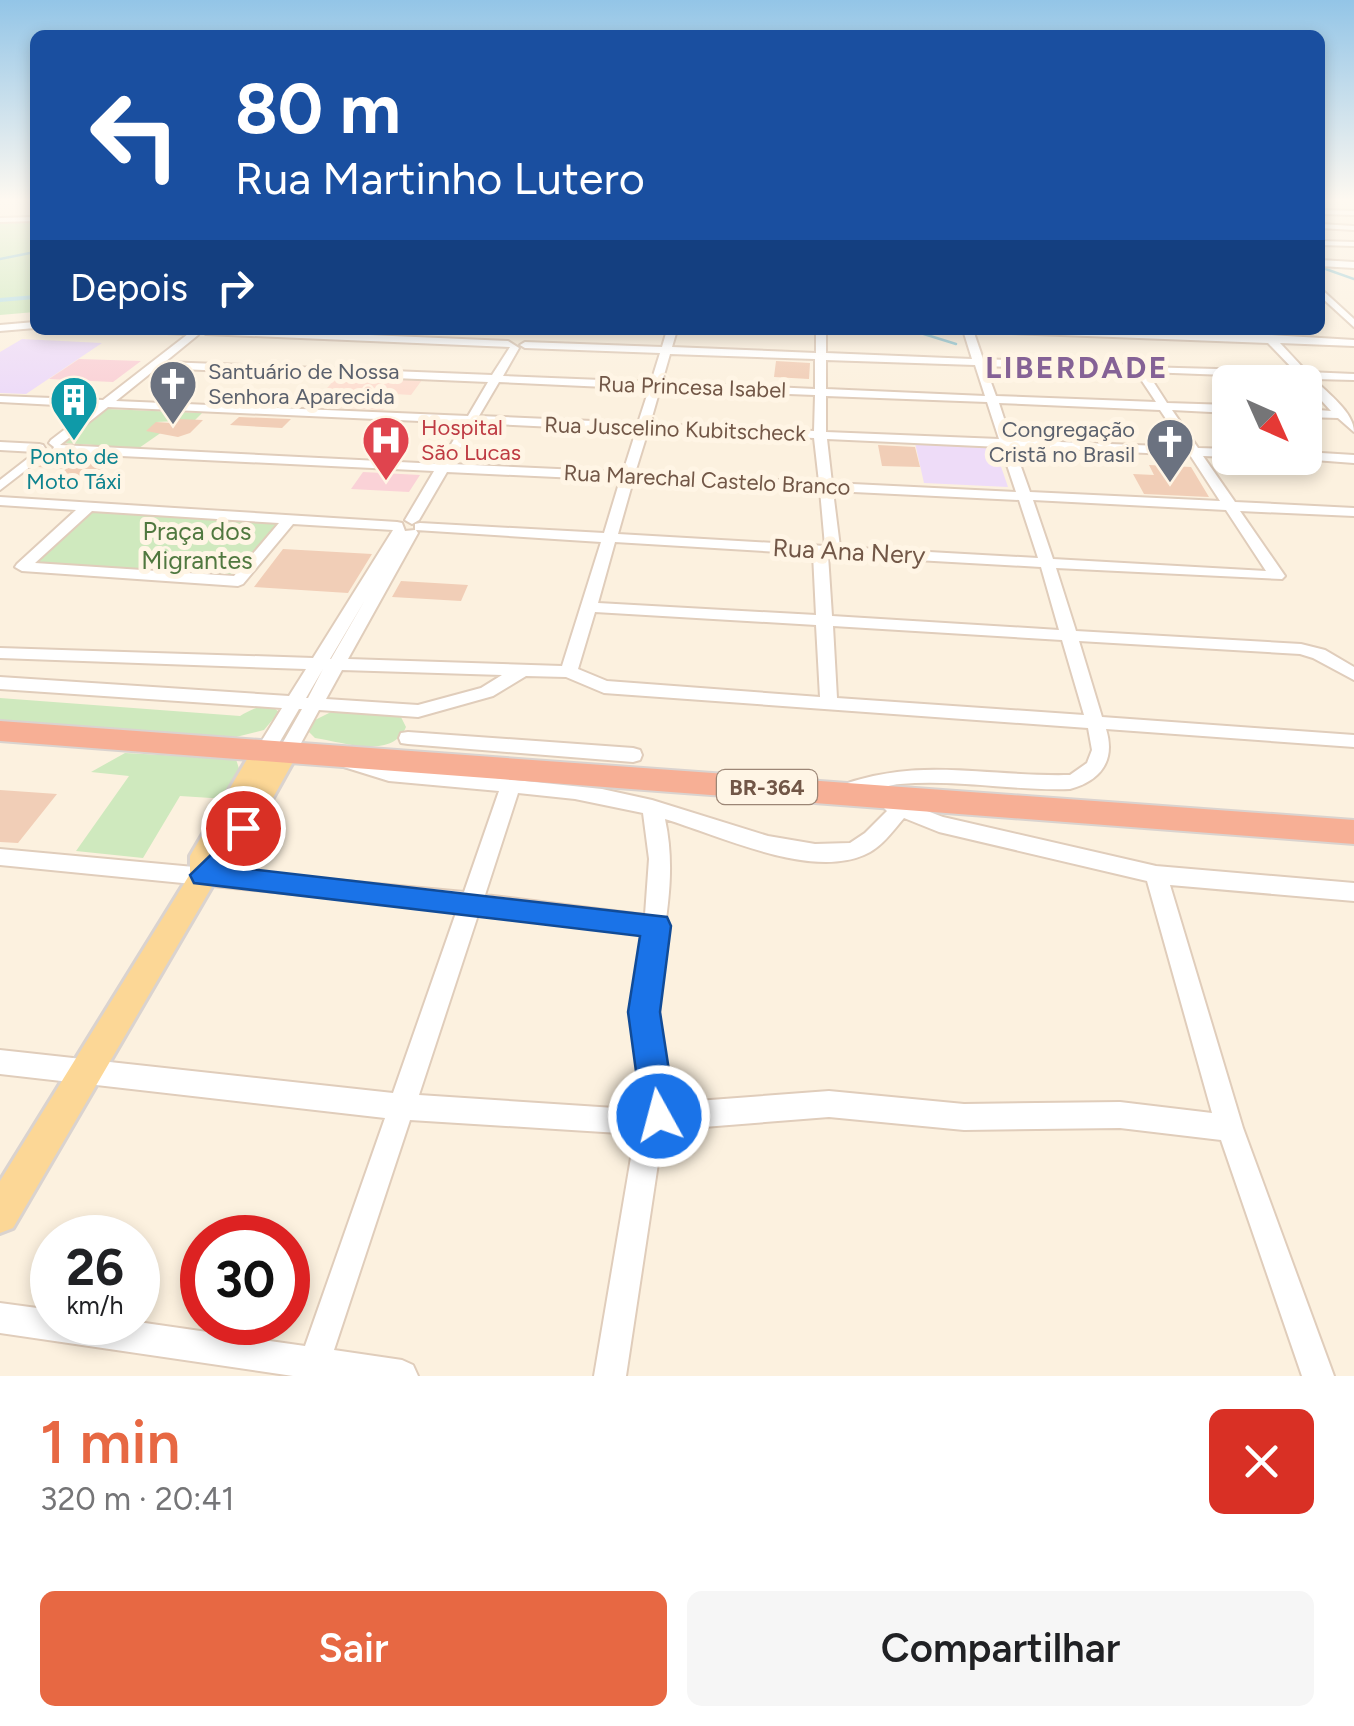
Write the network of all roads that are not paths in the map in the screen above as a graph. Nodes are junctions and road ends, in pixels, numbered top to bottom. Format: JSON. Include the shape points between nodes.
{"nodes":[{"id":1,"x":1325,"y":296,"type":"edge"},
{"id":2,"x":1349,"y":313,"type":"edge"},
{"id":3,"x":1354,"y":324,"type":"edge"},
{"id":4,"x":30,"y":325,"type":"edge"},
{"id":5,"x":0,"y":328,"type":"edge"},
{"id":6,"x":187,"y":335,"type":"edge"},
{"id":7,"x":301,"y":335,"type":"edge"},
{"id":8,"x":522,"y":335,"type":"edge"},
{"id":9,"x":670,"y":335,"type":"edge"},
{"id":10,"x":821,"y":335,"type":"edge"},
{"id":11,"x":970,"y":335,"type":"edge"},
{"id":12,"x":1118,"y":335,"type":"edge"},
{"id":13,"x":1174,"y":335,"type":"edge"},
{"id":14,"x":1266,"y":335,"type":"edge"},
{"id":15,"x":1271,"y":340,"type":"junction"},
{"id":16,"x":1354,"y":343,"type":"edge"},
{"id":17,"x":516,"y":344,"type":"junction"},
{"id":18,"x":665,"y":350,"type":"junction"},
{"id":19,"x":821,"y":357,"type":"junction"},
{"id":20,"x":981,"y":363,"type":"junction"},
{"id":21,"x":155,"y":365,"type":"junction"},
{"id":22,"x":1295,"y":365,"type":"edge"},
{"id":23,"x":1139,"y":368,"type":"junction"},
{"id":24,"x":1212,"y":371,"type":"edge"},
{"id":25,"x":1322,"y":376,"type":"edge"},
{"id":26,"x":496,"y":378,"type":"junction"},
{"id":27,"x":1354,"y":378,"type":"edge"},
{"id":28,"x":656,"y":385,"type":"junction"},
{"id":29,"x":1322,"y":391,"type":"edge"},
{"id":30,"x":820,"y":392,"type":"junction"},
{"id":31,"x":0,"y":398,"type":"edge"},
{"id":32,"x":992,"y":400,"type":"junction"},
{"id":33,"x":105,"y":404,"type":"junction"},
{"id":34,"x":1165,"y":406,"type":"junction"},
{"id":35,"x":1212,"y":408,"type":"edge"},
{"id":36,"x":1322,"y":414,"type":"edge"},
{"id":37,"x":1348,"y":415,"type":"edge"},
{"id":38,"x":470,"y":420,"type":"junction"},
{"id":39,"x":643,"y":428,"type":"junction"},
{"id":40,"x":1354,"y":428,"type":"edge"},
{"id":41,"x":820,"y":434,"type":"junction"},
{"id":42,"x":1006,"y":442,"type":"junction"},
{"id":43,"x":0,"y":446,"type":"edge"},
{"id":44,"x":57,"y":446,"type":"junction"},
{"id":45,"x":41,"y":450,"type":"junction"},
{"id":46,"x":1194,"y":451,"type":"junction"},
{"id":47,"x":1212,"y":452,"type":"edge"},
{"id":48,"x":1322,"y":457,"type":"edge"},
{"id":49,"x":1354,"y":459,"type":"edge"},
{"id":50,"x":442,"y":466,"type":"junction"},
{"id":51,"x":629,"y":476,"type":"junction"},
{"id":52,"x":0,"y":486,"type":"edge"},
{"id":53,"x":825,"y":486,"type":"junction"},
{"id":54,"x":1024,"y":495,"type":"junction"},
{"id":55,"x":0,"y":501,"type":"edge"},
{"id":56,"x":90,"y":505,"type":"junction"},
{"id":57,"x":1231,"y":505,"type":"junction"},
{"id":58,"x":1354,"y":512,"type":"edge"},
{"id":59,"x":290,"y":518,"type":"junction"},
{"id":60,"x":408,"y":528,"type":"junction"},
{"id":61,"x":611,"y":537,"type":"junction"},
{"id":62,"x":826,"y":549,"type":"junction"},
{"id":63,"x":1047,"y":563,"type":"junction"},
{"id":64,"x":591,"y":607,"type":"junction"},
{"id":65,"x":824,"y":622,"type":"junction"},
{"id":66,"x":1070,"y":638,"type":"junction"},
{"id":67,"x":0,"y":653,"type":"edge"},
{"id":68,"x":327,"y":666,"type":"junction"},
{"id":69,"x":524,"y":670,"type":"junction"},
{"id":70,"x":569,"y":672,"type":"junction"},
{"id":71,"x":1354,"y":674,"type":"edge"},
{"id":72,"x":0,"y":683,"type":"edge"},
{"id":73,"x":295,"y":702,"type":"junction"},
{"id":74,"x":314,"y":703,"type":"junction"},
{"id":75,"x":829,"y":704,"type":"junction"},
{"id":76,"x":418,"y":710,"type":"junction"},
{"id":77,"x":1095,"y":723,"type":"junction"},
{"id":78,"x":0,"y":731,"type":"edge"},
{"id":79,"x":1354,"y":740,"type":"edge"},
{"id":80,"x":403,"y":749,"type":"junction"},
{"id":81,"x":276,"y":751,"type":"junction"},
{"id":82,"x":334,"y":755,"type":"junction"},
{"id":83,"x":632,"y":755,"type":"dead end"},
{"id":84,"x":512,"y":786,"type":"junction"},
{"id":85,"x":840,"y":793,"type":"junction"},
{"id":86,"x":888,"y":803,"type":"junction"},
{"id":87,"x":652,"y":807,"type":"junction"},
{"id":88,"x":1354,"y":832,"type":"edge"},
{"id":89,"x":0,"y":856,"type":"edge"},
{"id":90,"x":204,"y":875,"type":"junction"},
{"id":91,"x":1156,"y":876,"type":"junction"},
{"id":92,"x":1354,"y":892,"type":"edge"},
{"id":93,"x":470,"y":902,"type":"junction"},
{"id":94,"x":656,"y":926,"type":"junction"},
{"id":95,"x":0,"y":1062,"type":"edge"},
{"id":96,"x":86,"y":1072,"type":"junction"},
{"id":97,"x":402,"y":1107,"type":"junction"},
{"id":98,"x":659,"y":1116,"type":"junction"},
{"id":99,"x":1230,"y":1128,"type":"junction"},
{"id":100,"x":0,"y":1214,"type":"edge"},
{"id":101,"x":0,"y":1318,"type":"edge"},
{"id":102,"x":312,"y":1370,"type":"edge"},
{"id":103,"x":402,"y":1376,"type":"edge"},
{"id":104,"x":610,"y":1376,"type":"edge"},
{"id":105,"x":1318,"y":1376,"type":"edge"}],
"edges":[{"from":1,"to":2,"type":"street"},
{"from":2,"to":3,"type":"street"},
{"from":4,"to":5,"type":"street"},
{"from":6,"to":21,"type":"street"},
{"from":7,"to":17,"type":"street"},
{"from":8,"to":17,"type":"street"},
{"from":9,"to":18,"type":"street"},
{"from":10,"to":19,"type":"street"},
{"from":11,"to":20,"type":"street"},
{"from":12,"to":23,"type":"street"},
{"from":13,"to":15,"type":"street"},
{"from":14,"to":15,"type":"street"},
{"from":15,"to":16,"type":"street"},
{"from":15,"to":22,"type":"street"},
{"from":17,"to":18,"type":"street"},
{"from":17,"to":26,"type":"street"},
{"from":18,"to":19,"type":"street"},
{"from":18,"to":28,"type":"street"},
{"from":19,"to":20,"type":"street"},
{"from":19,"to":30,"type":"street"},
{"from":20,"to":23,"type":"street"},
{"from":20,"to":32,"type":"street"},
{"from":21,"to":26,"type":"street","name":"Rua Princesa Isabel"},
{"from":21,"to":33,"type":"street"},
{"from":23,"to":24,"type":"street"},
{"from":23,"to":34,"type":"street"},
{"from":25,"to":27,"type":"street"},
{"from":26,"to":28,"type":"street","name":"Rua Princesa Isabel"},
{"from":26,"to":38,"type":"street"},
{"from":28,"to":30,"type":"street","name":"Rua Princesa Isabel"},
{"from":28,"to":39,"type":"street"},
{"from":29,"to":37,"type":"street"},
{"from":30,"to":32,"type":"street","name":"Rua Princesa Isabel"},
{"from":30,"to":41,"type":"street"},
{"from":31,"to":33,"type":"street","name":"Rua Juscelino Kubitscheck"},
{"from":32,"to":34,"type":"street","name":"Rua Princesa Isabel"},
{"from":32,"to":42,"type":"street"},
{"from":33,"to":38,"type":"street","name":"Rua Juscelino Kubitscheck"},
{"from":33,"to":44,"type":"street"},
{"from":34,"to":35,"type":"street","name":"Rua Princesa Isabel"},
{"from":34,"to":46,"type":"street"},
{"from":36,"to":37,"type":"street"},
{"from":37,"to":40,"type":"street"},
{"from":38,"to":39,"type":"street","name":"Rua Juscelino Kubitscheck"},
{"from":38,"to":50,"type":"street"},
{"from":39,"to":41,"type":"street","name":"Rua Juscelino Kubitscheck"},
{"from":39,"to":51,"type":"street"},
{"from":41,"to":42,"type":"street","name":"Rua Juscelino Kubitscheck"},
{"from":41,"to":53,"type":"street"},
{"from":42,"to":46,"type":"street","name":"Rua Juscelino Kubitscheck"},
{"from":42,"to":54,"type":"street"},
{"from":43,"to":45,"type":"street"},
{"from":44,"to":45,"type":"street"},
{"from":44,"to":50,"type":"street","name":"Rua Marechal Castelo Branco"},
{"from":45,"to":52,"type":"street"},
{"from":46,"to":47,"type":"street","name":"Rua Juscelino Kubitscheck"},
{"from":46,"to":57,"type":"street"},
{"from":48,"to":49,"type":"street"},
{"from":50,"to":51,"type":"street","name":"Rua Marechal Castelo Branco"},
{"from":50,"to":60,"type":"street"},
{"from":51,"to":53,"type":"street","name":"Rua Marechal Castelo Branco"},
{"from":51,"to":61,"type":"street"},
{"from":53,"to":54,"type":"street","name":"Rua Marechal Castelo Branco"},
{"from":53,"to":62,"type":"street"},
{"from":54,"to":57,"type":"street","name":"Rua Marechal Castelo Branco"},
{"from":54,"to":63,"type":"street"},
{"from":55,"to":56,"type":"street","name":"Rua Ana Nery"},
{"from":56,"to":59,"type":"street","name":"Rua Ana Nery"},
{"from":56,"to":59,"type":"street","via":[[22,567],[238,581]]},
{"from":57,"to":58,"type":"street","name":"Rua Marechal Castelo Branco"},
{"from":57,"to":63,"type":"street","name":"Rua Ana Nery","via":[[1276,576]]},
{"from":59,"to":60,"type":"street","name":"Rua Ana Nery"},
{"from":60,"to":61,"type":"street","name":"Rua Ana Nery"},
{"from":60,"to":68,"type":"street"},
{"from":61,"to":62,"type":"street","name":"Rua Ana Nery"},
{"from":61,"to":64,"type":"street"},
{"from":62,"to":63,"type":"street","name":"Rua Ana Nery"},
{"from":62,"to":65,"type":"street"},
{"from":63,"to":66,"type":"street"},
{"from":64,"to":65,"type":"street"},
{"from":64,"to":70,"type":"street"},
{"from":65,"to":66,"type":"street"},
{"from":65,"to":75,"type":"street"},
{"from":66,"to":71,"type":"street","via":[[1301,649]]},
{"from":66,"to":77,"type":"street"},
{"from":67,"to":68,"type":"street"},
{"from":68,"to":69,"type":"street"},
{"from":68,"to":73,"type":"street"},
{"from":68,"to":74,"type":"street"},
{"from":69,"to":70,"type":"street"},
{"from":69,"to":76,"type":"street","via":[[487,692]]},
{"from":70,"to":75,"type":"street","via":[[604,687]]},
{"from":72,"to":73,"type":"street"},
{"from":73,"to":74,"type":"street"},
{"from":73,"to":81,"type":"street"},
{"from":74,"to":76,"type":"street"},
{"from":74,"to":81,"type":"street"},
{"from":75,"to":77,"type":"street"},
{"from":76,"to":80,"type":"street"},
{"from":77,"to":79,"type":"street"},
{"from":77,"to":85,"type":"street","via":[[1099,762],[1077,780],[896,774]]},
{"from":78,"to":81,"type":"highway","number":"BR-364"},
{"from":80,"to":82,"type":"highway","number":"BR-364"},
{"from":80,"to":83,"type":"street"},
{"from":80,"to":85,"type":"highway","number":"BR-364"},
{"from":81,"to":82,"type":"highway","number":"BR-364"},
{"from":81,"to":90,"type":"main road","via":[[225,858]]},
{"from":82,"to":84,"type":"street","via":[[370,773]]},
{"from":84,"to":87,"type":"street"},
{"from":84,"to":93,"type":"street"},
{"from":85,"to":86,"type":"highway","number":"BR-364"},
{"from":86,"to":87,"type":"street","via":[[870,843],[843,854],[722,831]]},
{"from":86,"to":88,"type":"highway","number":"BR-364"},
{"from":86,"to":91,"type":"street","via":[[951,828]]},
{"from":87,"to":94,"type":"street","via":[[662,843]]},
{"from":89,"to":90,"type":"street"},
{"from":90,"to":93,"type":"street"},
{"from":90,"to":96,"type":"main road"},
{"from":91,"to":92,"type":"street"},
{"from":91,"to":99,"type":"street"},
{"from":93,"to":94,"type":"street"},
{"from":93,"to":97,"type":"street"},
{"from":94,"to":98,"type":"street","via":[[644,1012]]},
{"from":95,"to":96,"type":"street"},
{"from":96,"to":97,"type":"street"},
{"from":96,"to":100,"type":"main road"},
{"from":97,"to":98,"type":"street","via":[[630,1122]]},
{"from":97,"to":102,"type":"street"},
{"from":98,"to":99,"type":"street","via":[[829,1104],[964,1117],[1120,1115]]},
{"from":98,"to":104,"type":"street","via":[[648,1134]]},
{"from":99,"to":105,"type":"street"},
{"from":101,"to":102,"type":"street"},
{"from":102,"to":103,"type":"street"}]}
